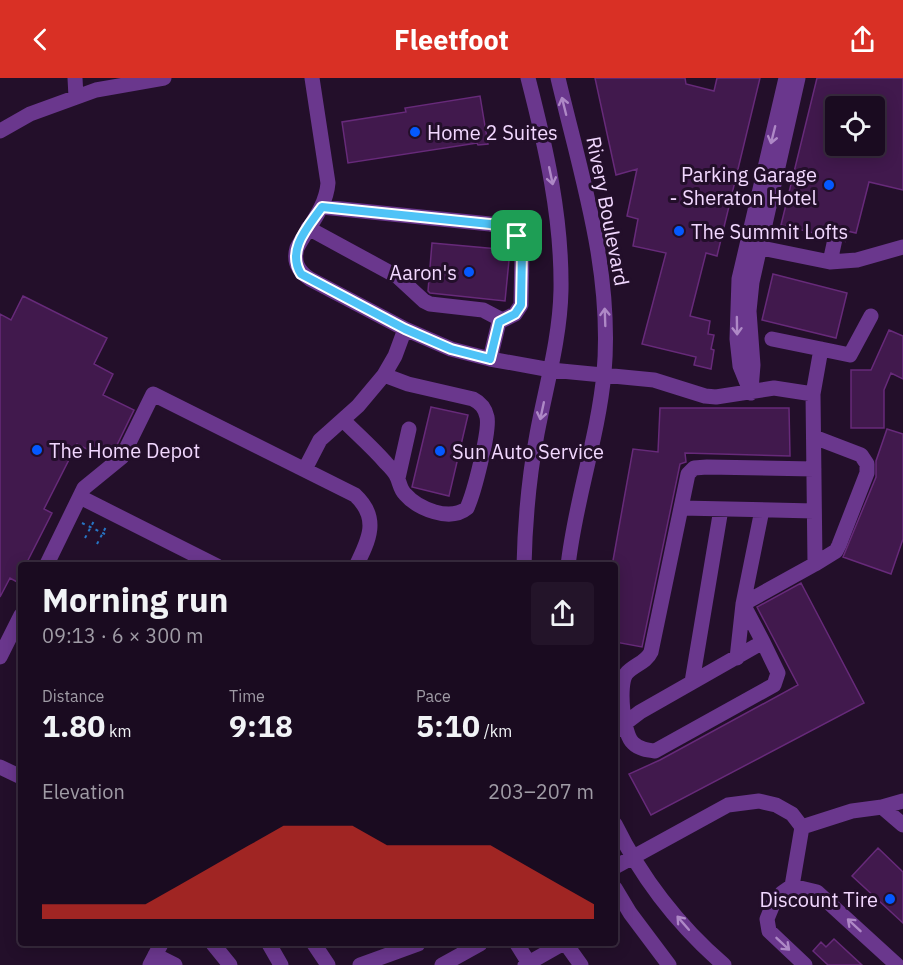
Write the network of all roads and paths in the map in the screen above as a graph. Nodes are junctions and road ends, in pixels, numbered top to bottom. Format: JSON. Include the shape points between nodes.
{"nodes":[{"id":1,"x":75,"y":78,"type":"edge"},
{"id":2,"x":165,"y":78,"type":"edge"},
{"id":3,"x":312,"y":78,"type":"edge"},
{"id":4,"x":528,"y":78,"type":"edge"},
{"id":5,"x":558,"y":78,"type":"edge"},
{"id":6,"x":786,"y":78,"type":"edge"},
{"id":7,"x":798,"y":78,"type":"edge"},
{"id":8,"x":76,"y":97,"type":"junction"},
{"id":9,"x":0,"y":130,"type":"edge"},
{"id":10,"x":322,"y":207,"type":"junction"},
{"id":11,"x":308,"y":228,"type":"junction"},
{"id":12,"x":835,"y":239,"type":"dead end"},
{"id":13,"x":753,"y":247,"type":"junction"},
{"id":14,"x":903,"y":247,"type":"edge"},
{"id":15,"x":830,"y":262,"type":"junction"},
{"id":16,"x":871,"y":316,"type":"dead end"},
{"id":17,"x":502,"y":320,"type":"junction"},
{"id":18,"x":405,"y":329,"type":"junction"},
{"id":19,"x":772,"y":339,"type":"dead end"},
{"id":20,"x":821,"y":349,"type":"junction"},
{"id":21,"x":490,"y":359,"type":"junction"},
{"id":22,"x":551,"y":370,"type":"junction"},
{"id":23,"x":384,"y":375,"type":"junction"},
{"id":24,"x":604,"y":376,"type":"junction"},
{"id":25,"x":751,"y":393,"type":"junction"},
{"id":26,"x":813,"y":394,"type":"junction"},
{"id":27,"x":342,"y":420,"type":"junction"},
{"id":28,"x":409,"y":429,"type":"dead end"},
{"id":29,"x":814,"y":437,"type":"junction"},
{"id":30,"x":305,"y":469,"type":"junction"},
{"id":31,"x":814,"y":469,"type":"junction"},
{"id":32,"x":398,"y":478,"type":"junction"},
{"id":33,"x":80,"y":497,"type":"junction"},
{"id":34,"x":681,"y":508,"type":"junction"},
{"id":35,"x":721,"y":509,"type":"junction"},
{"id":36,"x":762,"y":510,"type":"junction"},
{"id":37,"x":814,"y":512,"type":"junction"},
{"id":38,"x":96,"y":516,"type":"dead end"},
{"id":39,"x":81,"y":522,"type":"dead end"},
{"id":40,"x":108,"y":522,"type":"dead end"},
{"id":41,"x":91,"y":527,"type":"junction"},
{"id":42,"x":103,"y":533,"type":"junction"},
{"id":43,"x":109,"y":536,"type":"dead end"},
{"id":44,"x":86,"y":538,"type":"dead end"},
{"id":45,"x":98,"y":544,"type":"dead end"},
{"id":46,"x":48,"y":562,"type":"edge"},
{"id":47,"x":209,"y":562,"type":"edge"},
{"id":48,"x":358,"y":562,"type":"edge"},
{"id":49,"x":524,"y":562,"type":"edge"},
{"id":50,"x":569,"y":562,"type":"edge"},
{"id":51,"x":815,"y":564,"type":"junction"},
{"id":52,"x":743,"y":604,"type":"junction"},
{"id":53,"x":18,"y":621,"type":"edge"},
{"id":54,"x":763,"y":642,"type":"junction"},
{"id":55,"x":0,"y":657,"type":"edge"},
{"id":56,"x":736,"y":658,"type":"junction"},
{"id":57,"x":692,"y":682,"type":"junction"},
{"id":58,"x":620,"y":728,"type":"edge"},
{"id":59,"x":0,"y":767,"type":"edge"},
{"id":60,"x":18,"y":776,"type":"edge"},
{"id":61,"x":903,"y":800,"type":"edge"},
{"id":62,"x":882,"y":807,"type":"junction"},
{"id":63,"x":903,"y":825,"type":"edge"},
{"id":64,"x":802,"y":827,"type":"junction"},
{"id":65,"x":618,"y":830,"type":"edge"},
{"id":66,"x":633,"y":857,"type":"junction"},
{"id":67,"x":618,"y":865,"type":"edge"},
{"id":68,"x":792,"y":886,"type":"junction"},
{"id":69,"x":618,"y":893,"type":"edge"},
{"id":70,"x":215,"y":946,"type":"edge"},
{"id":71,"x":270,"y":946,"type":"edge"},
{"id":72,"x":315,"y":946,"type":"edge"},
{"id":73,"x":414,"y":946,"type":"edge"},
{"id":74,"x":476,"y":946,"type":"edge"},
{"id":75,"x":518,"y":946,"type":"edge"},
{"id":76,"x":560,"y":946,"type":"edge"},
{"id":77,"x":566,"y":946,"type":"edge"},
{"id":78,"x":156,"y":955,"type":"edge"},
{"id":79,"x":383,"y":961,"type":"edge"},
{"id":80,"x":528,"y":964,"type":"edge"},
{"id":81,"x":175,"y":965,"type":"edge"},
{"id":82,"x":230,"y":965,"type":"edge"},
{"id":83,"x":281,"y":965,"type":"edge"},
{"id":84,"x":328,"y":965,"type":"edge"},
{"id":85,"x":360,"y":965,"type":"edge"},
{"id":86,"x":442,"y":965,"type":"edge"},
{"id":87,"x":581,"y":965,"type":"edge"},
{"id":88,"x":669,"y":965,"type":"edge"},
{"id":89,"x":724,"y":965,"type":"edge"},
{"id":90,"x":805,"y":965,"type":"edge"},
{"id":91,"x":897,"y":965,"type":"edge"}],
"edges":[{"from":1,"to":8,"type":"street"},
{"from":2,"to":8,"type":"street"},
{"from":3,"to":10,"type":"street","via":[[327,176],[327,195]]},
{"from":4,"to":22,"type":"street","one_way":true,"via":[[554,190],[560,242],[561,290]]},
{"from":24,"to":5,"type":"street","name":"Rivery Boulevard","one_way":true,"via":[[605,316],[599,253]]},
{"from":6,"to":13,"type":"street","one_way":true},
{"from":7,"to":13,"type":"street"},
{"from":8,"to":9,"type":"street"},
{"from":10,"to":11,"type":"street"},
{"from":10,"to":17,"type":"street","via":[[490,224],[512,231],[521,242],[521,305],[515,314]]},
{"from":11,"to":17,"type":"street","via":[[398,277],[424,301],[483,310]]},
{"from":11,"to":18,"type":"street","via":[[295,255],[301,274]]},
{"from":12,"to":15,"type":"street"},
{"from":13,"to":15,"type":"street"},
{"from":13,"to":25,"type":"street","via":[[739,279],[737,339],[740,366]]},
{"from":14,"to":15,"type":"street","via":[[857,260]]},
{"from":16,"to":20,"type":"street","via":[[850,355]]},
{"from":17,"to":21,"type":"street","via":[[497,326]]},
{"from":18,"to":21,"type":"street","via":[[451,349]]},
{"from":18,"to":23,"type":"street"},
{"from":19,"to":20,"type":"street"},
{"from":20,"to":26,"type":"street"},
{"from":21,"to":22,"type":"street"},
{"from":22,"to":24,"type":"street"},
{"from":22,"to":49,"type":"street","one_way":true,"via":[[530,479]]},
{"from":23,"to":27,"type":"street"},
{"from":23,"to":32,"type":"street","via":[[477,401],[488,419],[465,510],[446,514],[424,507],[407,497]]},
{"from":24,"to":25,"type":"street","via":[[654,380],[705,396]]},
{"from":24,"to":50,"type":"street","name":"Rivery Boulevard"},
{"from":25,"to":26,"type":"street","via":[[774,388]]},
{"from":26,"to":29,"type":"street"},
{"from":27,"to":30,"type":"street","via":[[320,440]]},
{"from":27,"to":32,"type":"street"},
{"from":28,"to":32,"type":"street"},
{"from":29,"to":31,"type":"street"},
{"from":29,"to":51,"type":"street","via":[[861,455],[867,464],[867,473],[836,551]]},
{"from":30,"to":33,"type":"street","via":[[153,394],[122,457],[84,488]]},
{"from":30,"to":48,"type":"street","via":[[348,490],[368,510],[370,533]]},
{"from":31,"to":34,"type":"street","via":[[694,468],[688,474]]},
{"from":31,"to":37,"type":"street"},
{"from":33,"to":46,"type":"street"},
{"from":33,"to":47,"type":"street"},
{"from":34,"to":35,"type":"street"},
{"from":34,"to":58,"type":"street","via":[[651,652],[623,682]]},
{"from":35,"to":36,"type":"street"},
{"from":35,"to":57,"type":"street"},
{"from":36,"to":37,"type":"street"},
{"from":36,"to":52,"type":"street"},
{"from":37,"to":51,"type":"street"},
{"from":38,"to":41,"type":"path"},
{"from":39,"to":41,"type":"path"},
{"from":40,"to":42,"type":"path"},
{"from":41,"to":42,"type":"path"},
{"from":41,"to":44,"type":"path"},
{"from":42,"to":43,"type":"path"},
{"from":42,"to":45,"type":"path"},
{"from":51,"to":52,"type":"street"},
{"from":52,"to":54,"type":"street"},
{"from":52,"to":56,"type":"street"},
{"from":53,"to":55,"type":"street"},
{"from":54,"to":56,"type":"street"},
{"from":54,"to":58,"type":"street","via":[[778,673],[774,685],[655,751],[633,744]]},
{"from":56,"to":57,"type":"street"},
{"from":57,"to":58,"type":"street"},
{"from":59,"to":60,"type":"street"},
{"from":61,"to":62,"type":"street"},
{"from":62,"to":63,"type":"street"},
{"from":62,"to":64,"type":"street"},
{"from":64,"to":66,"type":"street","via":[[792,814],[776,805],[759,801],[728,805]]},
{"from":64,"to":68,"type":"street"},
{"from":65,"to":66,"type":"street"},
{"from":66,"to":67,"type":"street"},
{"from":89,"to":66,"type":"street","one_way":true,"via":[[674,914]]},
{"from":68,"to":90,"type":"street","one_way":true,"via":[[774,902],[767,920],[769,931]]},
{"from":91,"to":68,"type":"street","one_way":true,"via":[[817,892]]},
{"from":69,"to":88,"type":"street"},
{"from":70,"to":82,"type":"street"},
{"from":71,"to":83,"type":"street"},
{"from":72,"to":84,"type":"street"},
{"from":73,"to":79,"type":"street"},
{"from":74,"to":86,"type":"street"},
{"from":75,"to":80,"type":"street"},
{"from":76,"to":80,"type":"street"},
{"from":77,"to":87,"type":"street"},
{"from":78,"to":81,"type":"street"},
{"from":79,"to":85,"type":"street"}]}
